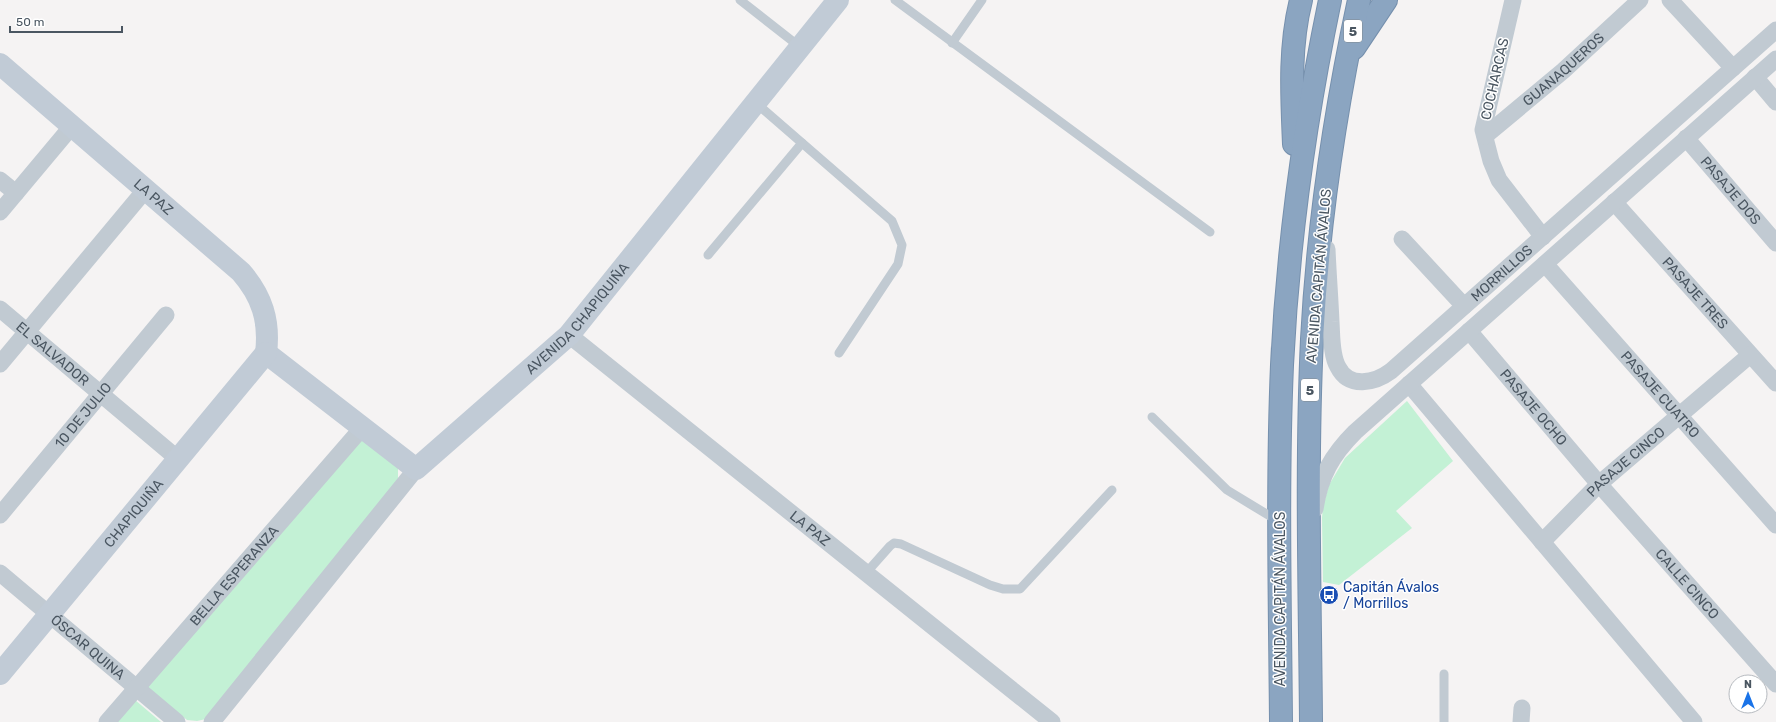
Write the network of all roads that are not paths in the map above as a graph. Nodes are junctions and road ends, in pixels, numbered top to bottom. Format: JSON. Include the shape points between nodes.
{"nodes":[{"id":1,"x":740,"y":0,"type":"edge"},
{"id":2,"x":838,"y":0,"type":"edge"},
{"id":3,"x":895,"y":0,"type":"edge"},
{"id":4,"x":982,"y":0,"type":"edge"},
{"id":5,"x":1301,"y":0,"type":"edge"},
{"id":6,"x":1360,"y":0,"type":"edge"},
{"id":7,"x":1386,"y":0,"type":"edge"},
{"id":8,"x":1513,"y":0,"type":"edge"},
{"id":9,"x":1640,"y":0,"type":"edge"},
{"id":10,"x":1670,"y":0,"type":"edge"},
{"id":11,"x":1328,"y":2,"type":"edge"},
{"id":12,"x":1776,"y":30,"type":"edge"},
{"id":13,"x":952,"y":42,"type":"junction"},
{"id":14,"x":800,"y":47,"type":"junction"},
{"id":15,"x":1776,"y":59,"type":"edge"},
{"id":16,"x":1346,"y":61,"type":"junction"},
{"id":17,"x":0,"y":64,"type":"edge"},
{"id":18,"x":1733,"y":68,"type":"junction"},
{"id":19,"x":1755,"y":77,"type":"junction"},
{"id":20,"x":1776,"y":102,"type":"edge"},
{"id":21,"x":756,"y":103,"type":"junction"},
{"id":22,"x":72,"y":126,"type":"junction"},
{"id":23,"x":1485,"y":136,"type":"junction"},
{"id":24,"x":1686,"y":138,"type":"junction"},
{"id":25,"x":802,"y":143,"type":"junction"},
{"id":26,"x":0,"y":180,"type":"edge"},
{"id":27,"x":146,"y":189,"type":"junction"},
{"id":28,"x":16,"y":193,"type":"junction"},
{"id":29,"x":1297,"y":199,"type":"junction"},
{"id":30,"x":1614,"y":202,"type":"junction"},
{"id":31,"x":1324,"y":211,"type":"junction"},
{"id":32,"x":0,"y":212,"type":"edge"},
{"id":33,"x":1210,"y":232,"type":"dead end"},
{"id":34,"x":1543,"y":236,"type":"junction"},
{"id":35,"x":1402,"y":239,"type":"dead end"},
{"id":36,"x":1776,"y":243,"type":"edge"},
{"id":37,"x":708,"y":255,"type":"dead end"},
{"id":38,"x":1545,"y":264,"type":"junction"},
{"id":39,"x":1464,"y":306,"type":"junction"},
{"id":40,"x":0,"y":309,"type":"edge"},
{"id":41,"x":166,"y":315,"type":"dead end"},
{"id":42,"x":1469,"y":331,"type":"junction"},
{"id":43,"x":27,"y":332,"type":"junction"},
{"id":44,"x":569,"y":335,"type":"junction"},
{"id":45,"x":266,"y":353,"type":"junction"},
{"id":46,"x":839,"y":353,"type":"dead end"},
{"id":47,"x":1750,"y":354,"type":"junction"},
{"id":48,"x":0,"y":364,"type":"edge"},
{"id":49,"x":1776,"y":383,"type":"edge"},
{"id":50,"x":1409,"y":384,"type":"junction"},
{"id":51,"x":101,"y":394,"type":"junction"},
{"id":52,"x":1679,"y":415,"type":"junction"},
{"id":53,"x":1152,"y":417,"type":"dead end"},
{"id":54,"x":362,"y":428,"type":"junction"},
{"id":55,"x":178,"y":459,"type":"junction"},
{"id":56,"x":416,"y":469,"type":"junction"},
{"id":57,"x":1599,"y":484,"type":"junction"},
{"id":58,"x":1112,"y":490,"type":"dead end"},
{"id":59,"x":0,"y":515,"type":"edge"},
{"id":60,"x":1279,"y":521,"type":"junction"},
{"id":61,"x":1776,"y":525,"type":"edge"},
{"id":62,"x":1310,"y":538,"type":"junction"},
{"id":63,"x":1542,"y":542,"type":"junction"},
{"id":64,"x":0,"y":573,"type":"edge"},
{"id":65,"x":866,"y":573,"type":"junction"},
{"id":66,"x":49,"y":614,"type":"junction"},
{"id":67,"x":0,"y":674,"type":"edge"},
{"id":68,"x":1444,"y":674,"type":"dead end"},
{"id":69,"x":1776,"y":684,"type":"edge"},
{"id":70,"x":136,"y":688,"type":"junction"},
{"id":71,"x":107,"y":722,"type":"edge"},
{"id":72,"x":177,"y":722,"type":"edge"},
{"id":73,"x":212,"y":722,"type":"edge"},
{"id":74,"x":1052,"y":722,"type":"edge"},
{"id":75,"x":1281,"y":722,"type":"edge"},
{"id":76,"x":1311,"y":722,"type":"edge"},
{"id":77,"x":1444,"y":722,"type":"edge"},
{"id":78,"x":1694,"y":722,"type":"edge"}],
"edges":[{"from":1,"to":14,"type":"lane"},
{"from":2,"to":14,"type":"street","name":"AVENIDA CHAPIQUIÑA"},
{"from":3,"to":13,"type":"lane"},
{"from":4,"to":13,"type":"lane"},
{"from":5,"to":29,"type":"highway","via":[[1293,50],[1292,98]]},
{"from":6,"to":16,"type":"highway","name":"AVENIDA CAPITÁN ÁVALOS","number":"5"},
{"from":7,"to":16,"type":"highway"},
{"from":8,"to":23,"type":"street","name":"COCHARCAS","via":[[1483,130]]},
{"from":9,"to":23,"type":"street","name":"GUANAQUEROS","via":[[1563,71]]},
{"from":10,"to":18,"type":"street"},
{"from":11,"to":16,"type":"highway","via":[[1340,33]]},
{"from":11,"to":29,"type":"highway","name":"AVENIDA CAPITÁN ÁVALOS","number":"5"},
{"from":12,"to":18,"type":"street","name":"MORRILLOS"},
{"from":13,"to":33,"type":"lane"},
{"from":14,"to":21,"type":"street","name":"AVENIDA CHAPIQUIÑA"},
{"from":15,"to":19,"type":"street","name":"MORRILLOS"},
{"from":16,"to":31,"type":"highway","name":"AVENIDA CAPITÁN ÁVALOS","number":"5"},
{"from":17,"to":22,"type":"street","name":"LA PAZ"},
{"from":18,"to":34,"type":"street","name":"MORRILLOS"},
{"from":19,"to":20,"type":"street"},
{"from":19,"to":24,"type":"street","name":"MORRILLOS"},
{"from":21,"to":25,"type":"lane"},
{"from":21,"to":44,"type":"street","name":"AVENIDA CHAPIQUIÑA"},
{"from":22,"to":27,"type":"street","name":"LA PAZ"},
{"from":22,"to":28,"type":"street"},
{"from":23,"to":34,"type":"street","name":"COCHARCAS","via":[[1499,180]]},
{"from":24,"to":30,"type":"street","name":"MORRILLOS"},
{"from":24,"to":36,"type":"street","name":"PASAJE DOS"},
{"from":25,"to":37,"type":"lane"},
{"from":25,"to":46,"type":"lane","via":[[892,221],[902,245],[898,264]]},
{"from":26,"to":28,"type":"street"},
{"from":27,"to":43,"type":"street"},
{"from":27,"to":45,"type":"street","name":"LA PAZ","via":[[250,282],[258,294],[266,318]]},
{"from":28,"to":32,"type":"street"},
{"from":29,"to":60,"type":"highway","name":"AVENIDA CAPITÁN ÁVALOS","number":"5","via":[[1282,364]]},
{"from":30,"to":38,"type":"street","name":"MORRILLOS"},
{"from":30,"to":47,"type":"street","name":"PASAJE TRES"},
{"from":31,"to":39,"type":"street","name":"MORRILLOS","via":[[1334,356],[1338,367],[1348,378],[1364,382],[1384,376]]},
{"from":31,"to":62,"type":"highway","name":"AVENIDA CAPITÁN ÁVALOS","number":"5","via":[[1315,299],[1309,422]]},
{"from":34,"to":39,"type":"street","name":"MORRILLOS"},
{"from":35,"to":39,"type":"street"},
{"from":38,"to":42,"type":"street","name":"MORRILLOS"},
{"from":38,"to":52,"type":"street","name":"PASAJE CUATRO"},
{"from":40,"to":43,"type":"street","name":"EL SALVADOR"},
{"from":41,"to":51,"type":"street","name":"10 DE JULIO"},
{"from":42,"to":50,"type":"street","name":"MORRILLOS"},
{"from":42,"to":57,"type":"street","name":"PASAJE OCHO"},
{"from":43,"to":48,"type":"street"},
{"from":43,"to":51,"type":"street","name":"EL SALVADOR"},
{"from":44,"to":56,"type":"street","name":"AVENIDA CHAPIQUIÑA"},
{"from":44,"to":65,"type":"street","name":"LA PAZ"},
{"from":45,"to":54,"type":"street"},
{"from":45,"to":55,"type":"street","name":"CHAPIQUIÑA"},
{"from":47,"to":49,"type":"street","name":"PASAJE TRES"},
{"from":47,"to":52,"type":"street","name":"PASAJE CINCO"},
{"from":50,"to":62,"type":"street","name":"MORRILLOS","via":[[1355,432],[1331,460],[1319,489]]},
{"from":50,"to":63,"type":"street"},
{"from":51,"to":55,"type":"street","name":"EL SALVADOR"},
{"from":51,"to":59,"type":"street","name":"10 DE JULIO"},
{"from":52,"to":57,"type":"street","name":"PASAJE CINCO"},
{"from":52,"to":61,"type":"street","name":"PASAJE CUATRO"},
{"from":53,"to":60,"type":"lane","via":[[1227,490]]},
{"from":54,"to":56,"type":"street"},
{"from":54,"to":70,"type":"street","name":"BELLA ESPERANZA"},
{"from":55,"to":66,"type":"street","name":"CHAPIQUIÑA"},
{"from":56,"to":73,"type":"street"},
{"from":57,"to":63,"type":"street","name":"PASAJE CINCO"},
{"from":57,"to":69,"type":"street","name":"CALLE CINCO"},
{"from":58,"to":65,"type":"lane","via":[[1020,589],[1004,589],[990,585],[894,543]]},
{"from":60,"to":75,"type":"highway","name":"AVENIDA CAPITÁN ÁVALOS","number":"5"},
{"from":62,"to":76,"type":"highway","name":"AVENIDA CAPITÁN ÁVALOS","number":"5"},
{"from":63,"to":78,"type":"street"},
{"from":64,"to":66,"type":"street","name":"ÓSCAR QUINA"},
{"from":65,"to":74,"type":"street","name":"LA PAZ"},
{"from":66,"to":67,"type":"street","name":"CHAPIQUIÑA"},
{"from":66,"to":70,"type":"street","name":"ÓSCAR QUINA"},
{"from":68,"to":77,"type":"lane"},
{"from":70,"to":71,"type":"street","name":"BELLA ESPERANZA"},
{"from":70,"to":72,"type":"street","name":"ÓSCAR QUINA"}]}
